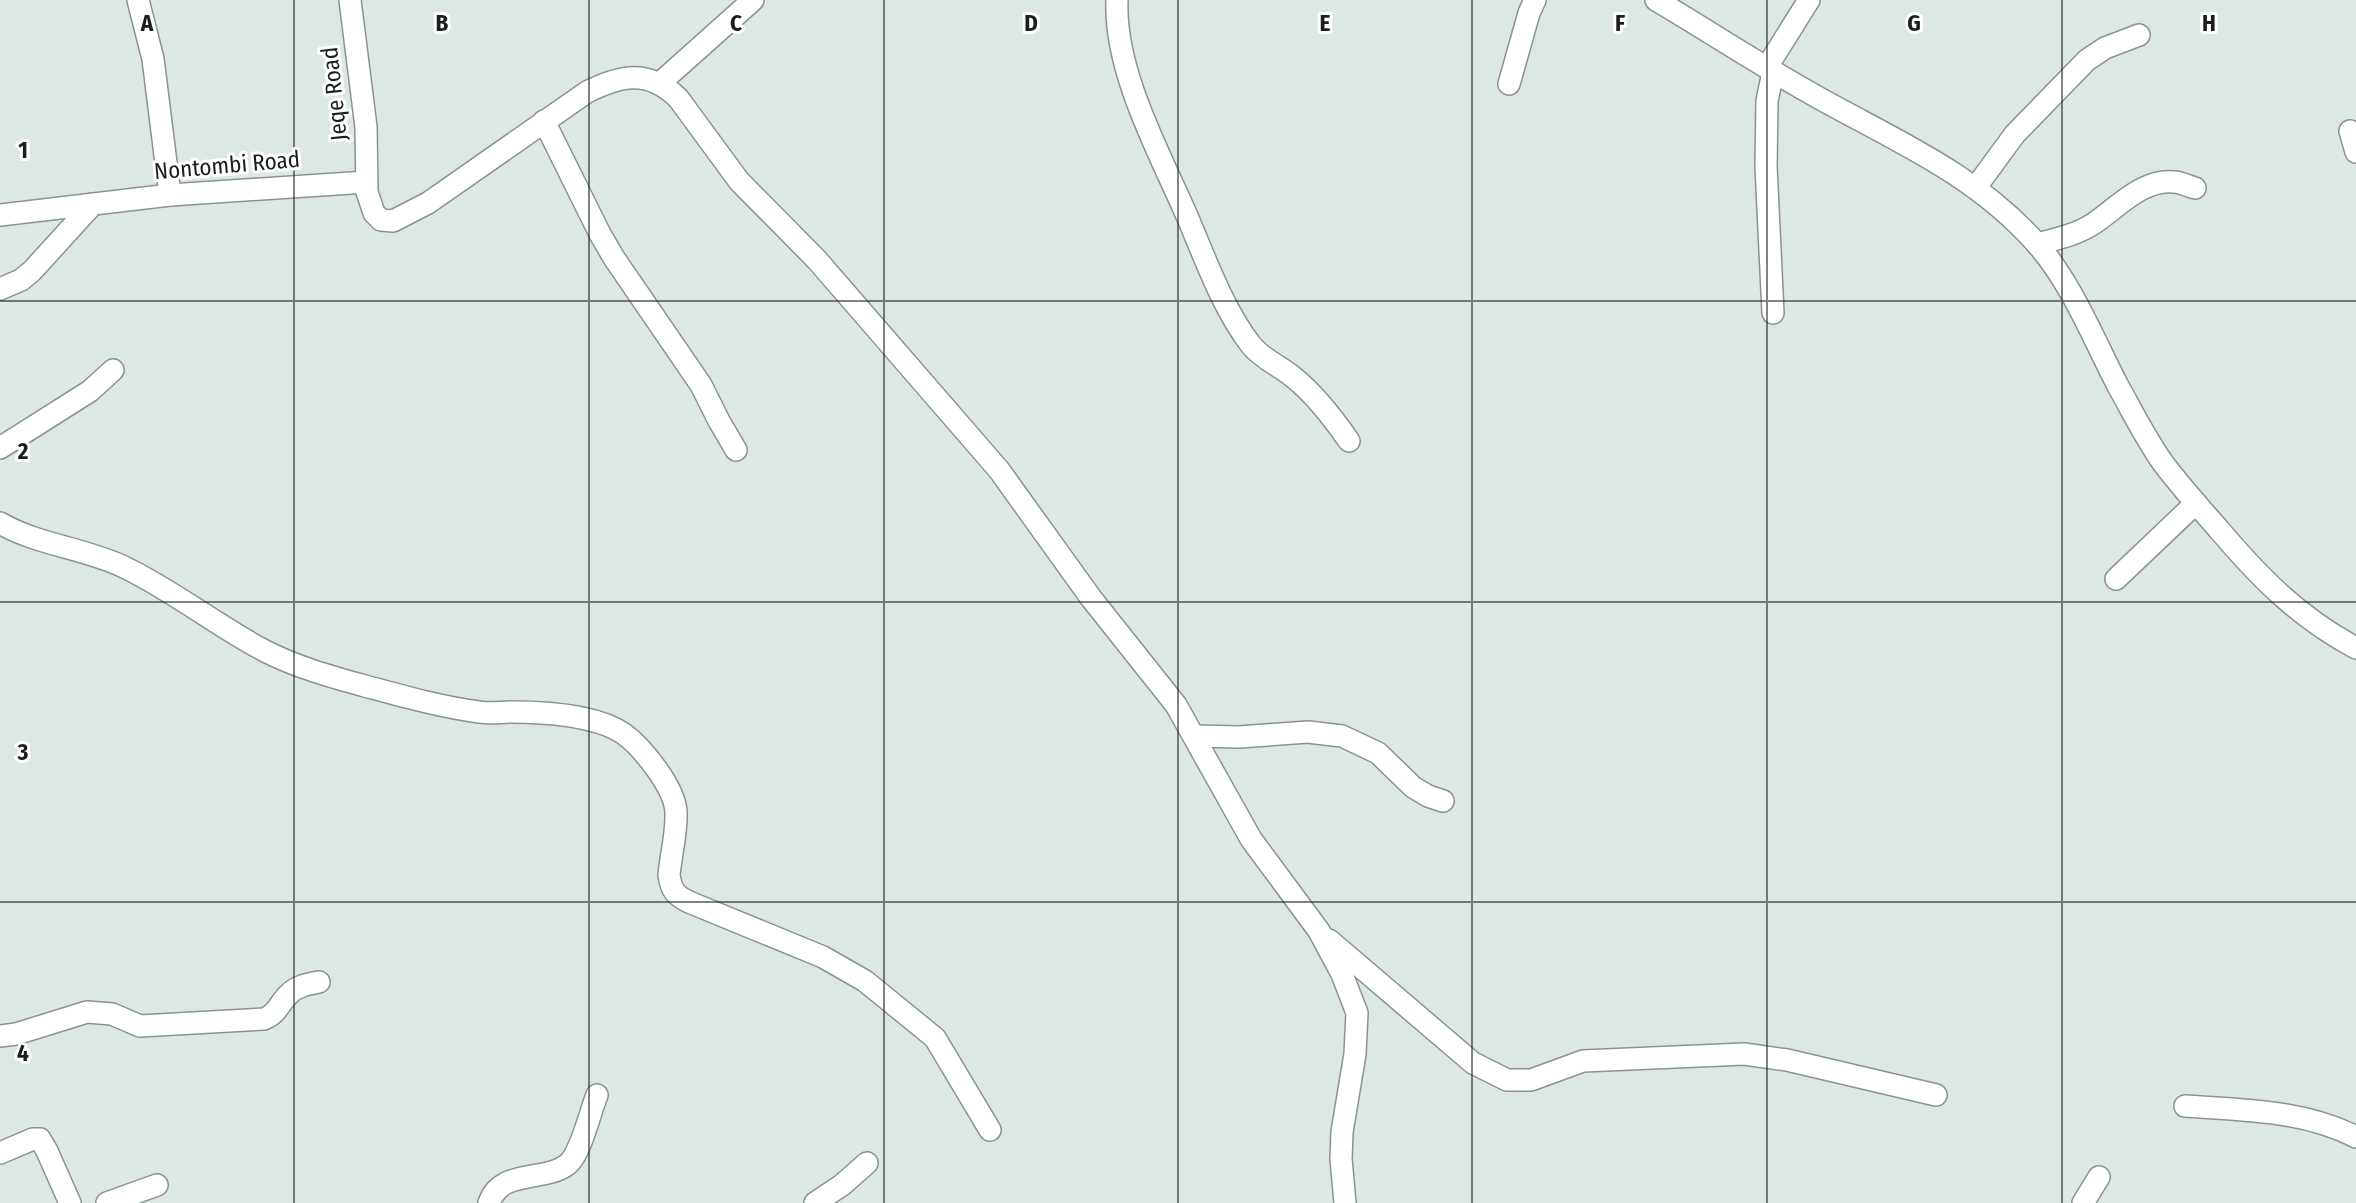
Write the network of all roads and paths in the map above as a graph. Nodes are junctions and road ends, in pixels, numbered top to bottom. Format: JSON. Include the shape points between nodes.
{"nodes":[{"id":1,"x":138,"y":0,"type":"edge"},
{"id":2,"x":350,"y":0,"type":"edge"},
{"id":3,"x":753,"y":0,"type":"edge"},
{"id":4,"x":1117,"y":0,"type":"edge"},
{"id":5,"x":1535,"y":0,"type":"edge"},
{"id":6,"x":1656,"y":0,"type":"edge"},
{"id":7,"x":1809,"y":0,"type":"edge"},
{"id":8,"x":2139,"y":35,"type":"dead end"},
{"id":9,"x":1770,"y":69,"type":"junction"},
{"id":10,"x":660,"y":83,"type":"junction"},
{"id":11,"x":1509,"y":84,"type":"dead end"},
{"id":12,"x":544,"y":121,"type":"junction"},
{"id":13,"x":2350,"y":131,"type":"dead end"},
{"id":14,"x":2356,"y":152,"type":"edge"},
{"id":15,"x":366,"y":181,"type":"junction"},
{"id":16,"x":1976,"y":187,"type":"junction"},
{"id":17,"x":2194,"y":188,"type":"dead end"},
{"id":18,"x":170,"y":195,"type":"junction"},
{"id":19,"x":93,"y":204,"type":"junction"},
{"id":20,"x":0,"y":215,"type":"edge"},
{"id":21,"x":2037,"y":244,"type":"junction"},
{"id":22,"x":0,"y":289,"type":"edge"},
{"id":23,"x":1773,"y":313,"type":"dead end"},
{"id":24,"x":113,"y":370,"type":"dead end"},
{"id":25,"x":1349,"y":441,"type":"dead end"},
{"id":26,"x":0,"y":448,"type":"edge"},
{"id":27,"x":736,"y":450,"type":"dead end"},
{"id":28,"x":2196,"y":503,"type":"junction"},
{"id":29,"x":0,"y":523,"type":"edge"},
{"id":30,"x":2116,"y":579,"type":"dead end"},
{"id":31,"x":2356,"y":648,"type":"edge"},
{"id":32,"x":1195,"y":736,"type":"junction"},
{"id":33,"x":1443,"y":802,"type":"dead end"},
{"id":34,"x":1319,"y":931,"type":"junction"},
{"id":35,"x":319,"y":982,"type":"dead end"},
{"id":36,"x":0,"y":1036,"type":"edge"},
{"id":37,"x":597,"y":1094,"type":"dead end"},
{"id":38,"x":1936,"y":1096,"type":"dead end"},
{"id":39,"x":2185,"y":1106,"type":"dead end"},
{"id":40,"x":990,"y":1130,"type":"dead end"},
{"id":41,"x":2356,"y":1137,"type":"edge"},
{"id":42,"x":0,"y":1153,"type":"edge"},
{"id":43,"x":867,"y":1163,"type":"dead end"},
{"id":44,"x":2099,"y":1177,"type":"dead end"},
{"id":45,"x":157,"y":1185,"type":"dead end"},
{"id":46,"x":70,"y":1203,"type":"edge"},
{"id":47,"x":107,"y":1203,"type":"edge"},
{"id":48,"x":489,"y":1203,"type":"edge"},
{"id":49,"x":815,"y":1203,"type":"edge"},
{"id":50,"x":1345,"y":1203,"type":"edge"},
{"id":51,"x":2083,"y":1203,"type":"edge"}],
"edges":[{"from":1,"to":18,"type":"street","via":[[153,59]]},
{"from":2,"to":15,"type":"street","name":"Jeqe Road","via":[[366,127]]},
{"from":3,"to":10,"type":"street"},
{"from":4,"to":25,"type":"street","via":[[1119,36],[1141,109],[1236,322],[1259,353],[1305,387]]},
{"from":5,"to":11,"type":"street"},
{"from":6,"to":9,"type":"street"},
{"from":7,"to":9,"type":"street"},
{"from":8,"to":16,"type":"street","via":[[2087,60],[2015,134]]},
{"from":9,"to":16,"type":"street"},
{"from":9,"to":23,"type":"street","via":[[1766,166]]},
{"from":10,"to":12,"type":"street","via":[[638,77],[608,82]]},
{"from":10,"to":32,"type":"street","via":[[678,98],[739,181],[817,260],[999,470]]},
{"from":12,"to":15,"type":"street","name":"Jeqe Road","via":[[428,202],[393,220],[376,216]]},
{"from":12,"to":27,"type":"street","via":[[614,258],[701,385]]},
{"from":13,"to":14,"type":"street"},
{"from":15,"to":18,"type":"street","name":"Nontombi Road"},
{"from":16,"to":21,"type":"street"},
{"from":17,"to":21,"type":"street","via":[[2173,181],[2152,186],[2074,234]]},
{"from":18,"to":19,"type":"street","name":"Nontombi Road"},
{"from":19,"to":20,"type":"street","name":"Nontombi Road"},
{"from":19,"to":22,"type":"street","via":[[32,271]]},
{"from":21,"to":28,"type":"street","via":[[2068,289],[2162,462]]},
{"from":24,"to":26,"type":"street","via":[[90,391]]},
{"from":28,"to":30,"type":"street"},
{"from":28,"to":31,"type":"street","via":[[2289,604]]},
{"from":29,"to":40,"type":"street","via":[[122,566],[264,651],[328,675],[462,710],[559,715],[615,729],[654,766],[674,800],[669,875],[676,894],[823,957],[865,981],[935,1038]]},
{"from":32,"to":33,"type":"street","via":[[1308,732],[1342,736],[1378,753],[1413,788]]},
{"from":32,"to":34,"type":"street","via":[[1251,839]]},
{"from":34,"to":38,"type":"street","via":[[1464,1056],[1507,1080],[1531,1080],[1583,1062],[1744,1054]]},
{"from":34,"to":50,"type":"street","via":[[1357,1013],[1342,1132]]},
{"from":35,"to":36,"type":"street","via":[[295,989],[264,1019],[140,1027],[112,1014],[87,1012]]},
{"from":37,"to":48,"type":"street","via":[[572,1160],[558,1169],[505,1183]]},
{"from":39,"to":41,"type":"street","via":[[2294,1116]]},
{"from":42,"to":46,"type":"street","via":[[40,1139]]},
{"from":43,"to":49,"type":"street"},
{"from":44,"to":51,"type":"street"},
{"from":45,"to":47,"type":"street"}]}
